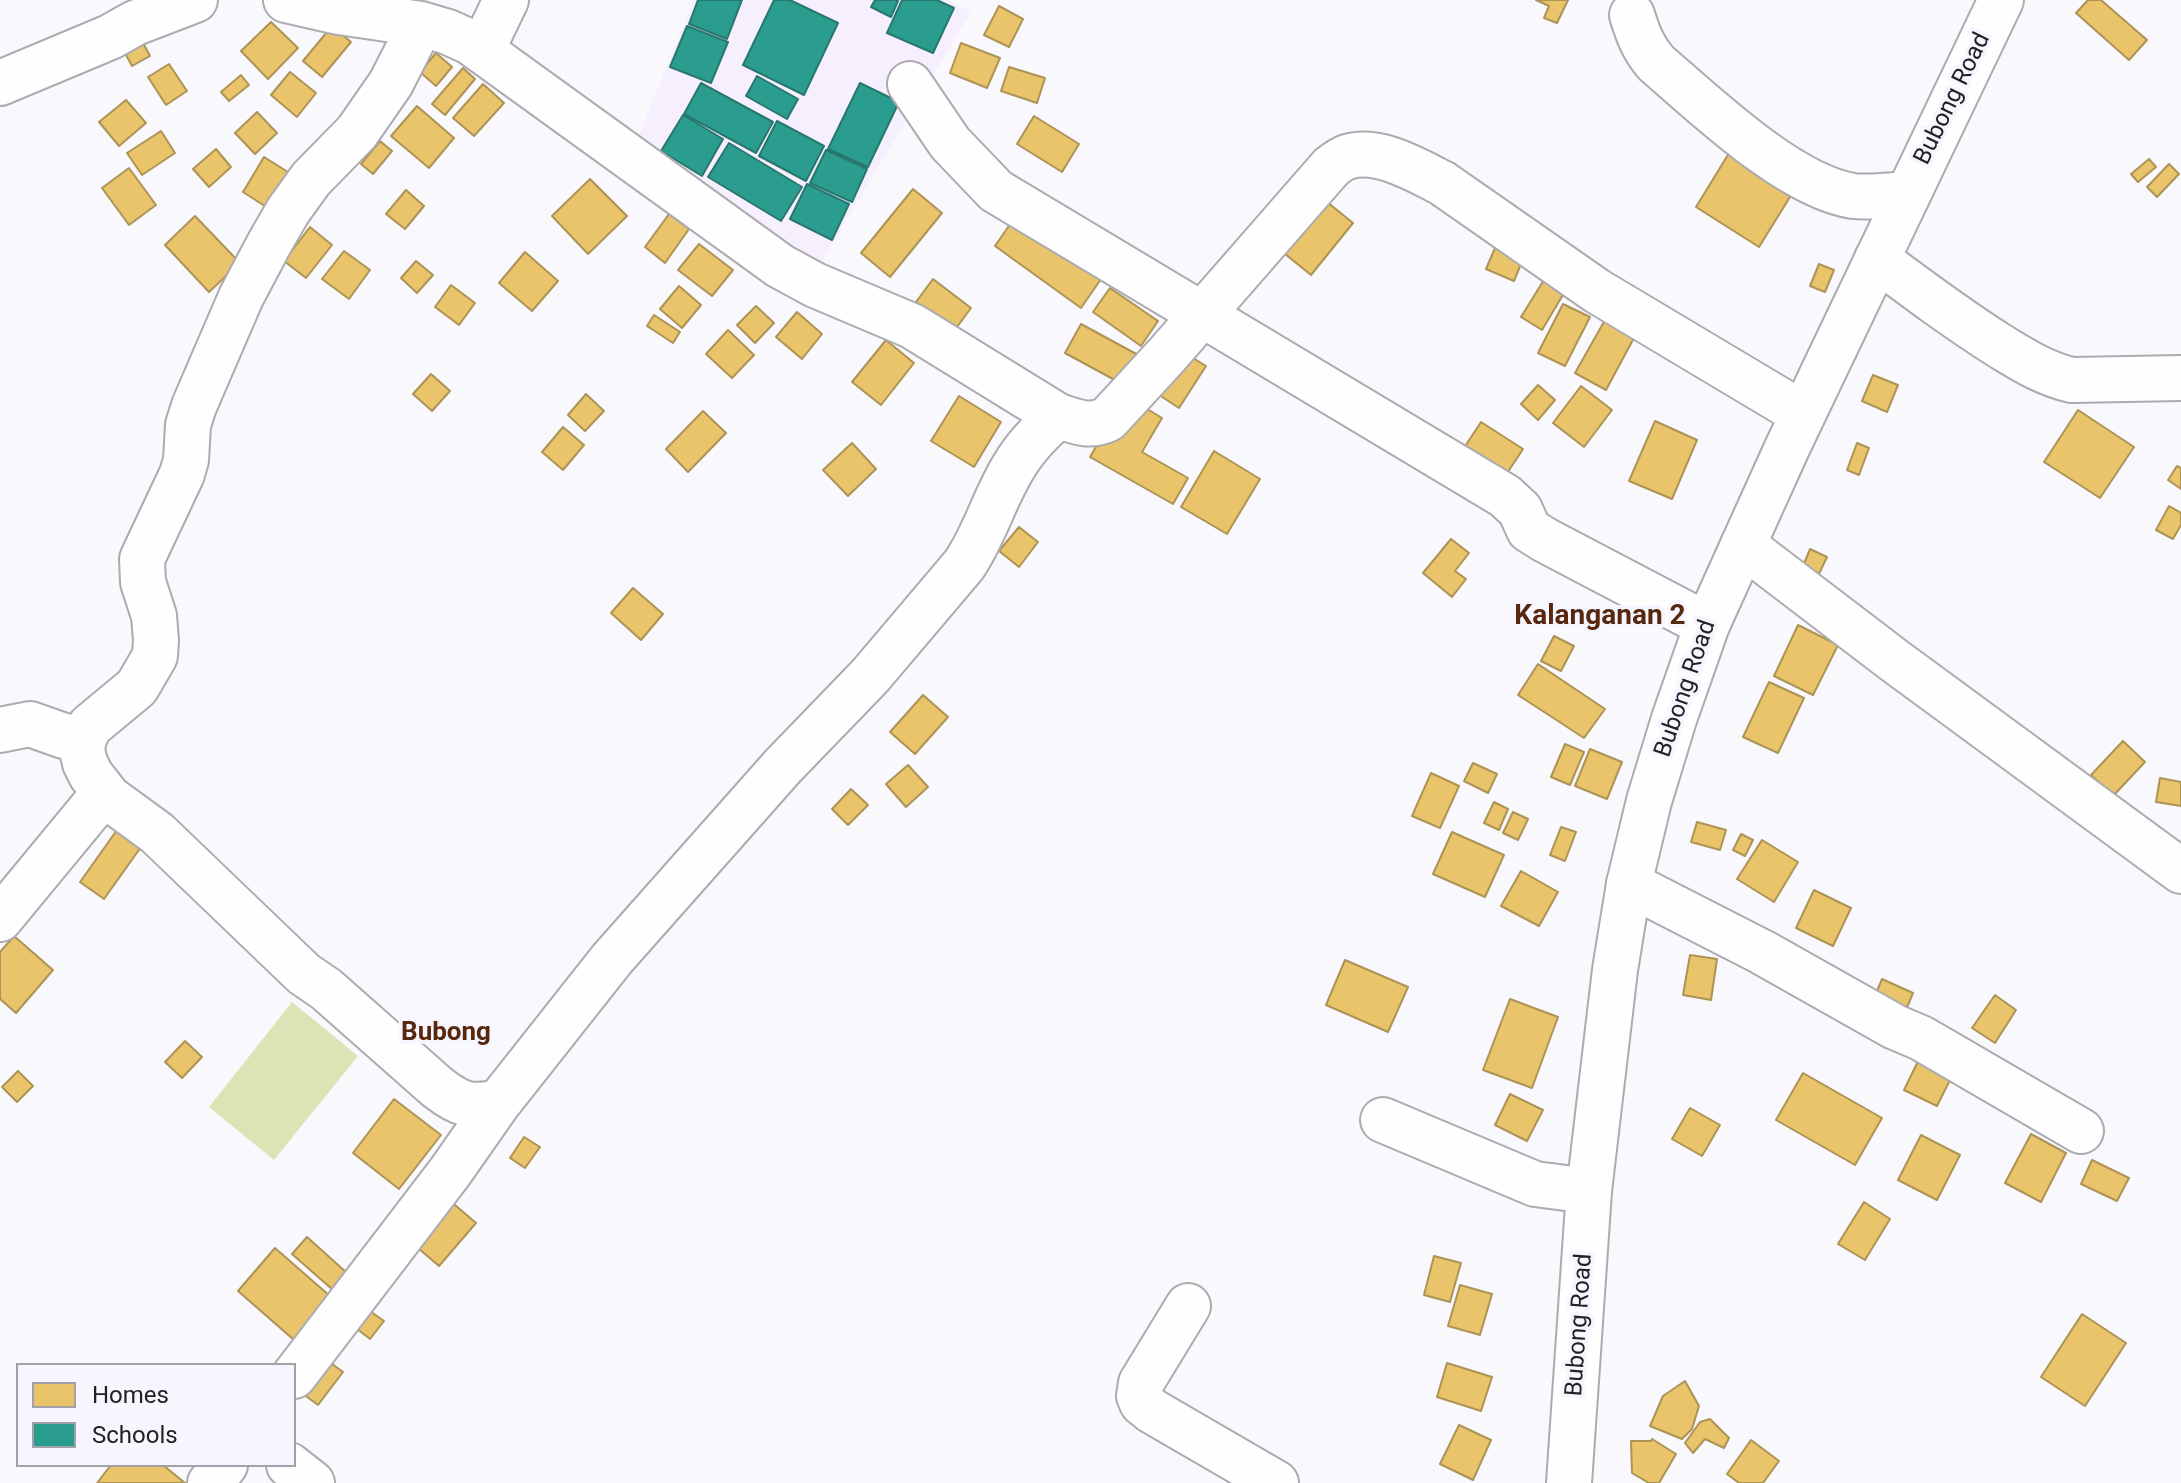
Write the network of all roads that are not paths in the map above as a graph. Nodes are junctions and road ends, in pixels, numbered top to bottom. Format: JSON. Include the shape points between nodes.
{"nodes":[{"id":1,"x":195,"y":0,"type":"edge"},
{"id":2,"x":286,"y":0,"type":"edge"},
{"id":3,"x":506,"y":0,"type":"edge"},
{"id":4,"x":2001,"y":0,"type":"edge"},
{"id":5,"x":1632,"y":15,"type":"dead end"},
{"id":6,"x":421,"y":24,"type":"junction"},
{"id":7,"x":482,"y":50,"type":"junction"},
{"id":8,"x":0,"y":83,"type":"edge"},
{"id":9,"x":910,"y":84,"type":"dead end"},
{"id":10,"x":1908,"y":194,"type":"junction"},
{"id":11,"x":1877,"y":259,"type":"junction"},
{"id":12,"x":1201,"y":314,"type":"junction"},
{"id":13,"x":2181,"y":378,"type":"edge"},
{"id":14,"x":1803,"y":414,"type":"junction"},
{"id":15,"x":1058,"y":416,"type":"junction"},
{"id":16,"x":1743,"y":545,"type":"junction"},
{"id":17,"x":1707,"y":625,"type":"junction"},
{"id":18,"x":0,"y":730,"type":"edge"},
{"id":19,"x":84,"y":738,"type":"junction"},
{"id":20,"x":104,"y":793,"type":"junction"},
{"id":21,"x":2181,"y":871,"type":"edge"},
{"id":22,"x":1629,"y":884,"type":"junction"},
{"id":23,"x":0,"y":919,"type":"edge"},
{"id":24,"x":499,"y":1102,"type":"junction"},
{"id":25,"x":1383,"y":1120,"type":"dead end"},
{"id":26,"x":2081,"y":1131,"type":"dead end"},
{"id":27,"x":1589,"y":1191,"type":"junction"},
{"id":28,"x":1188,"y":1306,"type":"dead end"},
{"id":29,"x":296,"y":1373,"type":"edge"},
{"id":30,"x":223,"y":1467,"type":"edge"},
{"id":31,"x":292,"y":1467,"type":"edge"},
{"id":32,"x":210,"y":1483,"type":"edge"},
{"id":33,"x":312,"y":1483,"type":"edge"},
{"id":34,"x":1276,"y":1483,"type":"edge"},
{"id":35,"x":1569,"y":1483,"type":"edge"}],
"edges":[{"from":1,"to":8,"type":"street"},
{"from":2,"to":6,"type":"street"},
{"from":3,"to":7,"type":"street"},
{"from":4,"to":10,"type":"street","name":"Bubong Road"},
{"from":5,"to":10,"type":"street","via":[[1640,40],[1656,63],[1741,135],[1796,173],[1852,196]]},
{"from":6,"to":7,"type":"street"},
{"from":6,"to":19,"type":"street","via":[[391,83],[357,132],[288,211],[241,297],[194,406],[182,474],[142,559],[154,616],[155,656],[137,687],[90,726]]},
{"from":7,"to":15,"type":"street","via":[[780,266],[912,326]]},
{"from":9,"to":12,"type":"street","via":[[950,143],[996,191]]},
{"from":10,"to":11,"type":"street","name":"Bubong Road"},
{"from":11,"to":13,"type":"street","via":[[1963,323],[2055,376]]},
{"from":11,"to":14,"type":"street","name":"Bubong Road"},
{"from":12,"to":14,"type":"street","via":[[1331,167],[1354,155],[1384,158],[1442,183],[1597,291]]},
{"from":12,"to":15,"type":"street","via":[[1108,419],[1089,425]]},
{"from":12,"to":17,"type":"street","via":[[1505,496],[1520,510],[1529,530],[1545,540]]},
{"from":14,"to":16,"type":"street","name":"Bubong Road"},
{"from":15,"to":24,"type":"street","via":[[1015,464],[964,565],[870,676],[639,927]]},
{"from":16,"to":17,"type":"street","name":"Bubong Road"},
{"from":16,"to":21,"type":"street"},
{"from":17,"to":22,"type":"street","name":"Bubong Road","via":[[1649,801]]},
{"from":18,"to":19,"type":"street","via":[[30,724]]},
{"from":19,"to":20,"type":"street","via":[[85,763]]},
{"from":20,"to":23,"type":"street"},
{"from":20,"to":24,"type":"street","via":[[157,833],[304,974],[450,1098],[479,1106]]},
{"from":22,"to":26,"type":"street","via":[[1921,1038]]},
{"from":22,"to":27,"type":"street","name":"Bubong Road"},
{"from":24,"to":29,"type":"street"},
{"from":25,"to":27,"type":"street","via":[[1535,1184]]},
{"from":27,"to":35,"type":"street","name":"Bubong Road"},
{"from":28,"to":34,"type":"street","via":[[1141,1383],[1142,1403]]},
{"from":30,"to":32,"type":"street"},
{"from":31,"to":33,"type":"street"}]}
